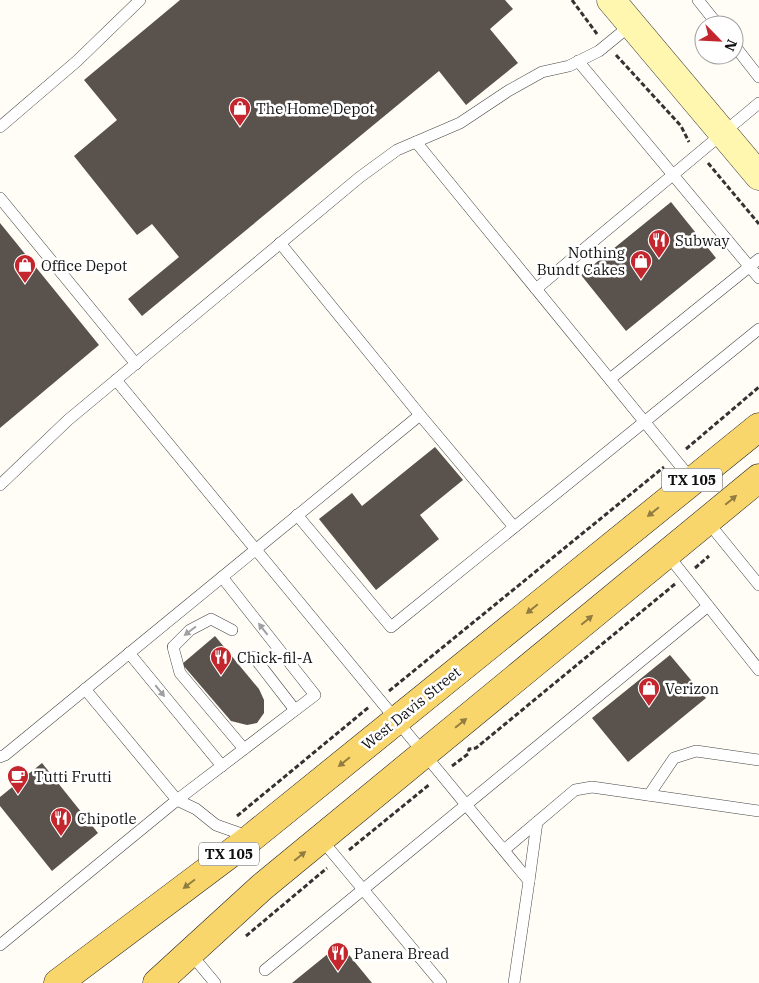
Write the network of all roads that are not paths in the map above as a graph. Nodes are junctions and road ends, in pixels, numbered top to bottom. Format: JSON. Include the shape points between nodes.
{"nodes":[{"id":1,"x":140,"y":0,"type":"edge"},
{"id":2,"x":612,"y":0,"type":"edge"},
{"id":3,"x":698,"y":0,"type":"edge"},
{"id":4,"x":710,"y":15,"type":"edge"},
{"id":5,"x":632,"y":24,"type":"junction"},
{"id":6,"x":744,"y":58,"type":"edge"},
{"id":7,"x":578,"y":61,"type":"junction"},
{"id":8,"x":759,"y":77,"type":"edge"},
{"id":9,"x":759,"y":103,"type":"edge"},
{"id":10,"x":0,"y":127,"type":"edge"},
{"id":11,"x":724,"y":134,"type":"junction"},
{"id":12,"x":416,"y":142,"type":"junction"},
{"id":13,"x":674,"y":175,"type":"junction"},
{"id":14,"x":759,"y":176,"type":"edge"},
{"id":15,"x":0,"y":198,"type":"edge"},
{"id":16,"x":280,"y":243,"type":"junction"},
{"id":17,"x":759,"y":258,"type":"edge"},
{"id":18,"x":749,"y":267,"type":"junction"},
{"id":19,"x":759,"y":278,"type":"edge"},
{"id":20,"x":536,"y":289,"type":"junction"},
{"id":21,"x":759,"y":329,"type":"edge"},
{"id":22,"x":136,"y":364,"type":"junction"},
{"id":23,"x":610,"y":379,"type":"junction"},
{"id":24,"x":116,"y":380,"type":"junction"},
{"id":25,"x":420,"y":415,"type":"junction"},
{"id":26,"x":644,"y":421,"type":"junction"},
{"id":27,"x":759,"y":426,"type":"edge"},
{"id":28,"x":759,"y":478,"type":"edge"},
{"id":29,"x":692,"y":480,"type":"junction"},
{"id":30,"x":0,"y":484,"type":"edge"},
{"id":31,"x":298,"y":516,"type":"junction"},
{"id":32,"x":707,"y":520,"type":"junction"},
{"id":33,"x":514,"y":527,"type":"junction"},
{"id":34,"x":256,"y":550,"type":"junction"},
{"id":35,"x":667,"y":554,"type":"junction"},
{"id":36,"x":222,"y":578,"type":"junction"},
{"id":37,"x":759,"y":585,"type":"edge"},
{"id":38,"x":708,"y":606,"type":"junction"},
{"id":39,"x":232,"y":630,"type":"dead end"},
{"id":40,"x":129,"y":653,"type":"junction"},
{"id":41,"x":254,"y":658,"type":"dead end"},
{"id":42,"x":759,"y":670,"type":"edge"},
{"id":43,"x":85,"y":689,"type":"junction"},
{"id":44,"x":295,"y":710,"type":"junction"},
{"id":45,"x":387,"y":710,"type":"junction"},
{"id":46,"x":244,"y":749,"type":"junction"},
{"id":47,"x":424,"y":754,"type":"junction"},
{"id":48,"x":0,"y":757,"type":"edge"},
{"id":49,"x":759,"y":760,"type":"edge"},
{"id":50,"x":222,"y":766,"type":"junction"},
{"id":51,"x":649,"y":795,"type":"junction"},
{"id":52,"x":177,"y":800,"type":"junction"},
{"id":53,"x":466,"y":805,"type":"junction"},
{"id":54,"x":759,"y":811,"type":"edge"},
{"id":55,"x":536,"y":822,"type":"junction"},
{"id":56,"x":251,"y":838,"type":"junction"},
{"id":57,"x":321,"y":839,"type":"junction"},
{"id":58,"x":504,"y":850,"type":"junction"},
{"id":59,"x":529,"y":881,"type":"junction"},
{"id":60,"x":364,"y":889,"type":"junction"},
{"id":61,"x":0,"y":946,"type":"edge"},
{"id":62,"x":190,"y":953,"type":"junction"},
{"id":63,"x":265,"y":970,"type":"dead end"},
{"id":64,"x":58,"y":983,"type":"edge"},
{"id":65,"x":157,"y":983,"type":"edge"},
{"id":66,"x":215,"y":983,"type":"edge"},
{"id":67,"x":441,"y":983,"type":"edge"},
{"id":68,"x":514,"y":983,"type":"edge"}],
"edges":[{"from":1,"to":10,"type":"lane","via":[[77,61]]},
{"from":2,"to":5,"type":"street"},
{"from":3,"to":4,"type":"lane"},
{"from":5,"to":7,"type":"lane","via":[[599,51]]},
{"from":5,"to":11,"type":"street"},
{"from":6,"to":8,"type":"lane"},
{"from":7,"to":12,"type":"lane","via":[[542,72],[508,90],[460,123]]},
{"from":7,"to":13,"type":"lane"},
{"from":9,"to":11,"type":"lane"},
{"from":11,"to":13,"type":"lane"},
{"from":11,"to":14,"type":"street"},
{"from":12,"to":16,"type":"lane","via":[[397,150],[360,177]]},
{"from":12,"to":20,"type":"lane"},
{"from":13,"to":18,"type":"lane"},
{"from":13,"to":20,"type":"lane"},
{"from":15,"to":22,"type":"lane"},
{"from":16,"to":22,"type":"lane"},
{"from":16,"to":25,"type":"lane"},
{"from":17,"to":18,"type":"lane"},
{"from":18,"to":19,"type":"lane"},
{"from":18,"to":23,"type":"lane"},
{"from":20,"to":23,"type":"lane"},
{"from":21,"to":26,"type":"lane"},
{"from":22,"to":24,"type":"lane"},
{"from":23,"to":26,"type":"lane"},
{"from":24,"to":30,"type":"lane"},
{"from":24,"to":34,"type":"lane"},
{"from":25,"to":31,"type":"lane"},
{"from":25,"to":33,"type":"lane"},
{"from":26,"to":29,"type":"lane"},
{"from":26,"to":33,"type":"lane"},
{"from":27,"to":29,"type":"main road","name":"West Davis Street","number":"TX 105"},
{"from":32,"to":28,"type":"main road","number":"TX 105","one_way":true},
{"from":29,"to":45,"type":"main road","name":"West Davis Street","number":"TX 105","one_way":true},
{"from":31,"to":33,"type":"lane","via":[[390,627]]},
{"from":31,"to":34,"type":"lane"},
{"from":32,"to":35,"type":"main road","number":"TX 105"},
{"from":32,"to":37,"type":"lane"},
{"from":34,"to":36,"type":"lane"},
{"from":34,"to":45,"type":"lane"},
{"from":35,"to":38,"type":"lane"},
{"from":47,"to":35,"type":"main road","number":"TX 105","one_way":true},
{"from":36,"to":40,"type":"lane"},
{"from":44,"to":36,"type":"lane","one_way":true,"via":[[315,695]]},
{"from":38,"to":42,"type":"lane"},
{"from":38,"to":53,"type":"lane"},
{"from":39,"to":46,"type":"lane","one_way":true,"via":[[211,619],[190,630],[173,647],[180,672]]},
{"from":40,"to":43,"type":"lane"},
{"from":40,"to":50,"type":"lane","one_way":true},
{"from":41,"to":44,"type":"lane"},
{"from":43,"to":48,"type":"lane"},
{"from":43,"to":52,"type":"lane"},
{"from":44,"to":46,"type":"lane"},
{"from":45,"to":47,"type":"lane"},
{"from":45,"to":56,"type":"main road","name":"West Davis Street","number":"TX 105","one_way":true},
{"from":46,"to":50,"type":"lane"},
{"from":47,"to":53,"type":"lane"},
{"from":47,"to":57,"type":"main road","number":"TX 105"},
{"from":49,"to":51,"type":"lane","via":[[696,751],[674,758]]},
{"from":50,"to":52,"type":"lane"},
{"from":51,"to":54,"type":"lane"},
{"from":51,"to":55,"type":"lane","via":[[592,787],[575,790]]},
{"from":52,"to":56,"type":"lane","via":[[222,828]]},
{"from":52,"to":61,"type":"lane"},
{"from":53,"to":58,"type":"lane"},
{"from":53,"to":60,"type":"lane"},
{"from":55,"to":58,"type":"lane"},
{"from":55,"to":59,"type":"lane"},
{"from":56,"to":64,"type":"main road","name":"West Davis Street","number":"TX 105","one_way":true},
{"from":57,"to":60,"type":"lane"},
{"from":62,"to":57,"type":"main road","number":"TX 105","one_way":true,"via":[[262,887]]},
{"from":58,"to":59,"type":"lane"},
{"from":59,"to":68,"type":"lane"},
{"from":60,"to":63,"type":"lane"},
{"from":60,"to":67,"type":"lane"},
{"from":62,"to":65,"type":"main road","number":"TX 105"},
{"from":62,"to":66,"type":"lane"}]}
